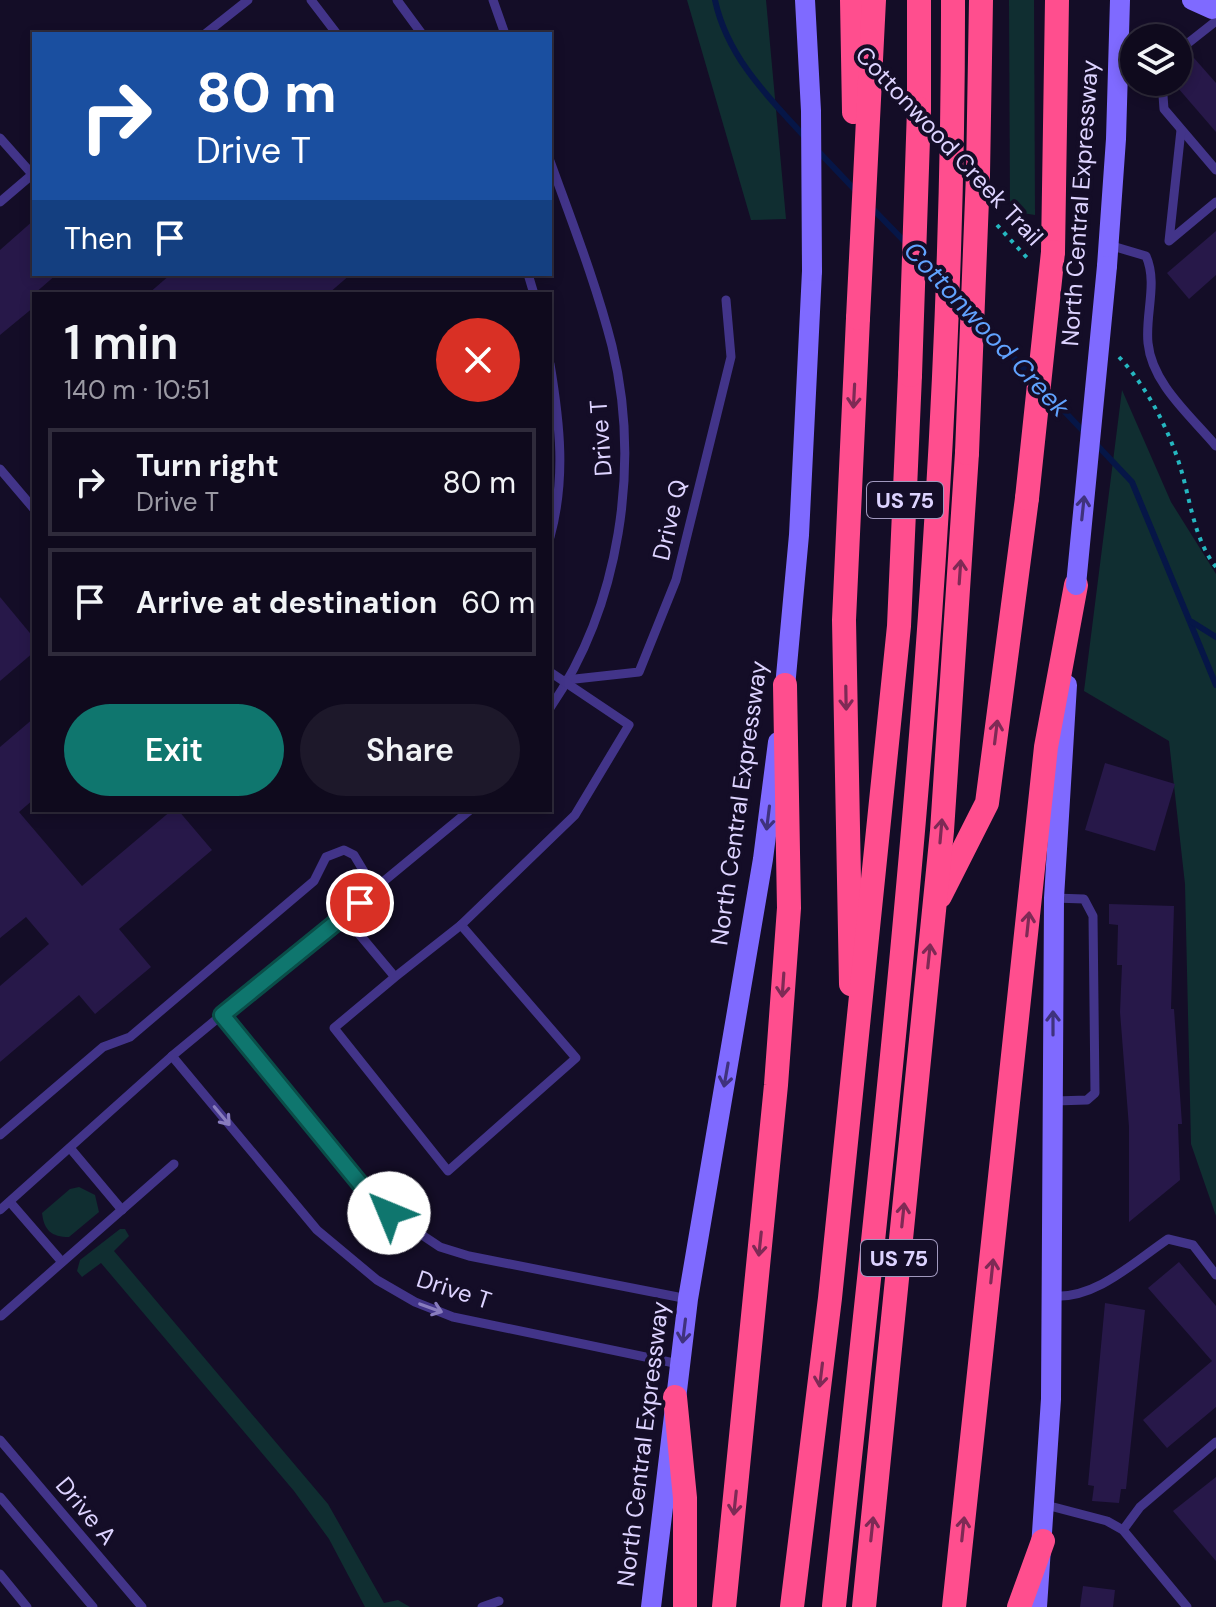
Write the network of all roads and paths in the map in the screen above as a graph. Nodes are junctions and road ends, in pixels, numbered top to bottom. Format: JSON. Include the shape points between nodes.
{"nodes":[{"id":1,"x":248,"y":0,"type":"edge"},
{"id":2,"x":311,"y":0,"type":"edge"},
{"id":3,"x":397,"y":0,"type":"edge"},
{"id":4,"x":493,"y":0,"type":"edge"},
{"id":5,"x":805,"y":0,"type":"edge"},
{"id":6,"x":852,"y":0,"type":"edge"},
{"id":7,"x":874,"y":0,"type":"edge"},
{"id":8,"x":919,"y":0,"type":"edge"},
{"id":9,"x":953,"y":0,"type":"edge"},
{"id":10,"x":981,"y":0,"type":"edge"},
{"id":11,"x":1057,"y":0,"type":"edge"},
{"id":12,"x":1120,"y":0,"type":"edge"},
{"id":13,"x":1137,"y":0,"type":"edge"},
{"id":14,"x":1192,"y":0,"type":"edge"},
{"id":15,"x":1215,"y":12,"type":"edge"},
{"id":16,"x":208,"y":32,"type":"edge"},
{"id":17,"x":335,"y":32,"type":"edge"},
{"id":18,"x":421,"y":32,"type":"edge"},
{"id":19,"x":504,"y":32,"type":"edge"},
{"id":20,"x":1119,"y":32,"type":"junction"},
{"id":21,"x":1192,"y":36,"type":"edge"},
{"id":22,"x":1163,"y":96,"type":"edge"},
{"id":23,"x":1181,"y":130,"type":"junction"},
{"id":24,"x":0,"y":138,"type":"edge"},
{"id":25,"x":552,"y":167,"type":"edge"},
{"id":26,"x":1216,"y":170,"type":"edge"},
{"id":27,"x":32,"y":172,"type":"edge"},
{"id":28,"x":32,"y":174,"type":"edge"},
{"id":29,"x":0,"y":202,"type":"edge"},
{"id":30,"x":1216,"y":202,"type":"edge"},
{"id":31,"x":993,"y":220,"type":"dead end"},
{"id":32,"x":1109,"y":245,"type":"junction"},
{"id":33,"x":1044,"y":259,"type":"junction"},
{"id":34,"x":726,"y":300,"type":"dead end"},
{"id":35,"x":858,"y":318,"type":"junction"},
{"id":36,"x":1111,"y":348,"type":"dead end"},
{"id":37,"x":552,"y":377,"type":"edge"},
{"id":38,"x":1216,"y":446,"type":"edge"},
{"id":39,"x":0,"y":469,"type":"edge"},
{"id":40,"x":32,"y":507,"type":"edge"},
{"id":41,"x":552,"y":530,"type":"edge"},
{"id":42,"x":1216,"y":567,"type":"edge"},
{"id":43,"x":1076,"y":585,"type":"junction"},
{"id":44,"x":552,"y":673,"type":"edge"},
{"id":45,"x":566,"y":680,"type":"junction"},
{"id":46,"x":785,"y":685,"type":"junction"},
{"id":47,"x":552,"y":704,"type":"edge"},
{"id":48,"x":468,"y":812,"type":"edge"},
{"id":49,"x":375,"y":890,"type":"junction"},
{"id":50,"x":1054,"y":898,"type":"junction"},
{"id":51,"x":934,"y":909,"type":"junction"},
{"id":52,"x":344,"y":916,"type":"junction"},
{"id":53,"x":461,"y":925,"type":"junction"},
{"id":54,"x":395,"y":977,"type":"junction"},
{"id":55,"x":222,"y":1015,"type":"junction"},
{"id":56,"x":858,"y":1038,"type":"junction"},
{"id":57,"x":172,"y":1056,"type":"junction"},
{"id":58,"x":1055,"y":1101,"type":"junction"},
{"id":59,"x":0,"y":1135,"type":"edge"},
{"id":60,"x":70,"y":1148,"type":"junction"},
{"id":61,"x":174,"y":1164,"type":"dead end"},
{"id":62,"x":10,"y":1202,"type":"junction"},
{"id":63,"x":0,"y":1210,"type":"edge"},
{"id":64,"x":122,"y":1210,"type":"junction"},
{"id":65,"x":62,"y":1262,"type":"junction"},
{"id":66,"x":1216,"y":1275,"type":"edge"},
{"id":67,"x":1053,"y":1296,"type":"junction"},
{"id":68,"x":688,"y":1299,"type":"junction"},
{"id":69,"x":1,"y":1316,"type":"edge"},
{"id":70,"x":680,"y":1364,"type":"junction"},
{"id":71,"x":675,"y":1397,"type":"junction"},
{"id":72,"x":0,"y":1440,"type":"edge"},
{"id":73,"x":1216,"y":1442,"type":"edge"},
{"id":74,"x":0,"y":1497,"type":"edge"},
{"id":75,"x":1046,"y":1505,"type":"junction"},
{"id":76,"x":1123,"y":1530,"type":"junction"},
{"id":77,"x":1043,"y":1541,"type":"junction"},
{"id":78,"x":0,"y":1574,"type":"edge"},
{"id":79,"x":499,"y":1601,"type":"dead end"},
{"id":80,"x":834,"y":1606,"type":"edge"},
{"id":81,"x":27,"y":1607,"type":"edge"},
{"id":82,"x":93,"y":1607,"type":"edge"},
{"id":83,"x":142,"y":1607,"type":"edge"},
{"id":84,"x":482,"y":1607,"type":"edge"},
{"id":85,"x":651,"y":1607,"type":"edge"},
{"id":86,"x":685,"y":1607,"type":"edge"},
{"id":87,"x":724,"y":1607,"type":"edge"},
{"id":88,"x":792,"y":1607,"type":"edge"},
{"id":89,"x":864,"y":1607,"type":"edge"},
{"id":90,"x":954,"y":1607,"type":"edge"},
{"id":91,"x":1019,"y":1607,"type":"edge"},
{"id":92,"x":1037,"y":1607,"type":"edge"},
{"id":93,"x":1187,"y":1607,"type":"edge"}],
"edges":[{"from":1,"to":16,"type":"lane"},
{"from":2,"to":17,"type":"lane"},
{"from":3,"to":18,"type":"lane"},
{"from":4,"to":19,"type":"lane"},
{"from":5,"to":46,"type":"main road","name":"North Central Expressway","bridge":true,"via":[[812,271],[799,535]]},
{"from":6,"to":35,"type":"highway","bridge":true},
{"from":7,"to":35,"type":"highway","bridge":true},
{"from":8,"to":56,"type":"highway","number":"US 75","bridge":true,"via":[[899,626]]},
{"from":9,"to":80,"type":"highway","bridge":true,"via":[[944,431],[922,762]]},
{"from":51,"to":10,"type":"highway","number":"US 75","one_way":true,"bridge":true,"via":[[967,453]]},
{"from":11,"to":33,"type":"highway"},
{"from":12,"to":20,"type":"main road","name":"North Central Expressway"},
{"from":13,"to":20,"type":"main road"},
{"from":14,"to":15,"type":"main road"},
{"from":15,"to":21,"type":"lane"},
{"from":20,"to":32,"type":"main road","name":"North Central Expressway"},
{"from":22,"to":23,"type":"lane","via":[[1164,109]]},
{"from":23,"to":26,"type":"lane"},
{"from":23,"to":30,"type":"lane","via":[[1169,241]]},
{"from":24,"to":27,"type":"lane"},
{"from":25,"to":45,"type":"lane","name":"Drive T","via":[[613,348],[626,484],[609,574],[588,637]]},
{"from":28,"to":29,"type":"lane"},
{"from":31,"to":33,"type":"path","name":"Cottonwood Creek Trail"},
{"from":32,"to":38,"type":"lane","via":[[1146,256],[1148,344],[1158,378]]},
{"from":43,"to":32,"type":"main road","name":"North Central Expressway","one_way":true,"bridge":true},
{"from":51,"to":33,"type":"highway","one_way":true,"bridge":true,"via":[[987,803],[1027,498]]},
{"from":34,"to":45,"type":"lane","name":"Drive Q","via":[[731,357],[676,580],[639,672]]},
{"from":35,"to":56,"type":"highway","one_way":true,"via":[[844,620],[850,971]]},
{"from":36,"to":42,"type":"path","via":[[1158,413]]},
{"from":37,"to":41,"type":"lane","via":[[562,444]]},
{"from":39,"to":40,"type":"lane"},
{"from":43,"to":50,"type":"main road","name":"North Central Expressway"},
{"from":90,"to":43,"type":"highway","one_way":true,"via":[[1046,747]]},
{"from":44,"to":45,"type":"lane"},
{"from":45,"to":47,"type":"lane","name":"Drive T"},
{"from":45,"to":53,"type":"lane","via":[[629,725],[575,815]]},
{"from":46,"to":68,"type":"main road","name":"North Central Expressway","one_way":true,"via":[[763,859]]},
{"from":46,"to":87,"type":"highway","one_way":true,"via":[[789,908]]},
{"from":48,"to":49,"type":"lane"},
{"from":49,"to":52,"type":"lane"},
{"from":49,"to":59,"type":"lane","via":[[354,855],[344,850],[326,857],[314,881],[142,1028],[103,1047]]},
{"from":58,"to":50,"type":"main road","name":"North Central Expressway","one_way":true},
{"from":50,"to":58,"type":"lane","via":[[1084,899],[1093,916],[1095,1093],[1087,1100]]},
{"from":89,"to":51,"type":"highway","number":"US 75","one_way":true},
{"from":52,"to":54,"type":"lane"},
{"from":52,"to":55,"type":"lane"},
{"from":53,"to":54,"type":"lane"},
{"from":53,"to":54,"type":"lane","via":[[576,1058],[448,1171],[334,1028]]},
{"from":55,"to":57,"type":"lane"},
{"from":55,"to":68,"type":"lane","name":"Drive T","via":[[362,1186],[412,1231],[469,1256]]},
{"from":56,"to":88,"type":"highway","number":"US 75","one_way":true},
{"from":57,"to":60,"type":"lane"},
{"from":57,"to":70,"type":"lane","name":"Drive T","one_way":true,"via":[[317,1230],[377,1280],[453,1317]]},
{"from":58,"to":67,"type":"main road","name":"North Central Expressway"},
{"from":60,"to":62,"type":"lane"},
{"from":60,"to":64,"type":"lane"},
{"from":61,"to":64,"type":"lane"},
{"from":62,"to":63,"type":"lane"},
{"from":62,"to":65,"type":"lane"},
{"from":64,"to":65,"type":"lane"},
{"from":65,"to":69,"type":"lane"},
{"from":66,"to":67,"type":"lane","via":[[1193,1245],[1168,1239],[1104,1283],[1070,1297]]},
{"from":67,"to":75,"type":"main road","name":"North Central Expressway"},
{"from":68,"to":70,"type":"main road","name":"North Central Expressway","one_way":true},
{"from":70,"to":71,"type":"main road","name":"North Central Expressway"},
{"from":71,"to":85,"type":"main road","name":"North Central Expressway"},
{"from":71,"to":86,"type":"highway","via":[[685,1498]]},
{"from":72,"to":83,"type":"lane","name":"Drive A"},
{"from":73,"to":76,"type":"lane","via":[[1140,1507]]},
{"from":74,"to":82,"type":"lane"},
{"from":75,"to":76,"type":"lane"},
{"from":75,"to":77,"type":"main road","name":"North Central Expressway"},
{"from":76,"to":93,"type":"lane"},
{"from":77,"to":91,"type":"highway"},
{"from":77,"to":92,"type":"main road","name":"North Central Expressway"},
{"from":78,"to":81,"type":"lane"},
{"from":79,"to":84,"type":"lane"}]}
